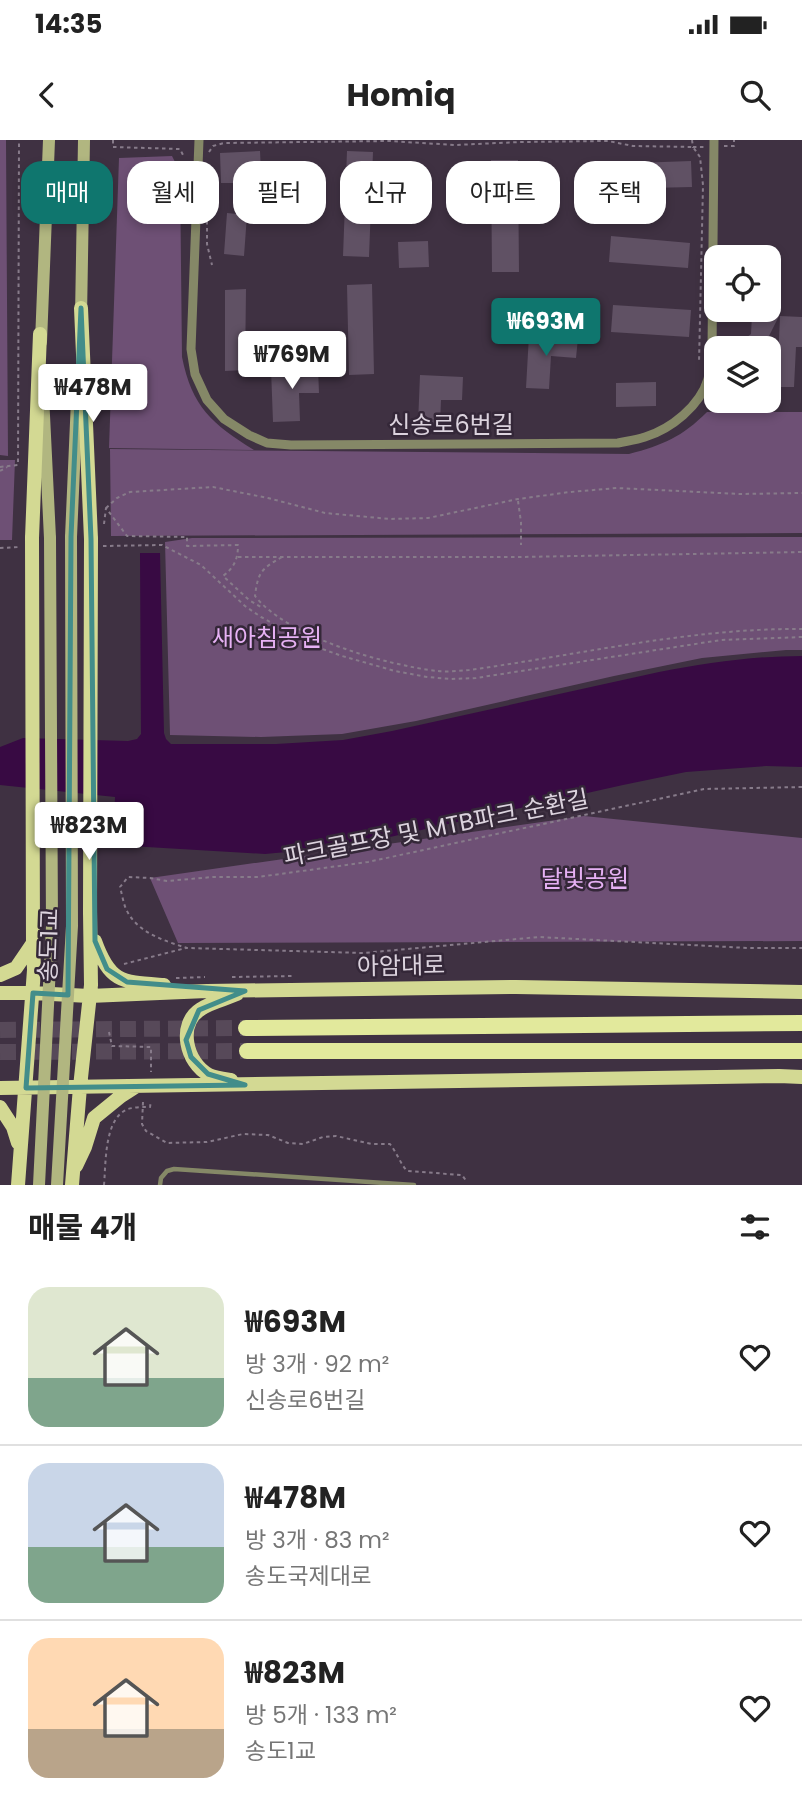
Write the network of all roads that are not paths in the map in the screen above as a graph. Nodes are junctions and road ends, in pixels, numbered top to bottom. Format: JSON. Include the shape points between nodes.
{"nodes":[{"id":1,"x":49,"y":140,"type":"edge"},
{"id":2,"x":84,"y":140,"type":"edge"},
{"id":3,"x":199,"y":140,"type":"edge"},
{"id":4,"x":714,"y":140,"type":"edge"},
{"id":5,"x":81,"y":308,"type":"junction"},
{"id":6,"x":40,"y":334,"type":"junction"},
{"id":7,"x":90,"y":912,"type":"junction"},
{"id":8,"x":33,"y":943,"type":"junction"},
{"id":9,"x":0,"y":975,"type":"edge"},
{"id":10,"x":207,"y":991,"type":"junction"},
{"id":11,"x":245,"y":991,"type":"junction"},
{"id":12,"x":802,"y":992,"type":"edge"},
{"id":13,"x":0,"y":993,"type":"edge"},
{"id":14,"x":33,"y":993,"type":"junction"},
{"id":15,"x":89,"y":996,"type":"junction"},
{"id":16,"x":802,"y":1023,"type":"edge"},
{"id":17,"x":246,"y":1028,"type":"tunnel mouth"},
{"id":18,"x":247,"y":1051,"type":"tunnel mouth"},
{"id":19,"x":802,"y":1051,"type":"edge"},
{"id":20,"x":802,"y":1077,"type":"edge"},
{"id":21,"x":245,"y":1084,"type":"junction"},
{"id":22,"x":136,"y":1086,"type":"junction"},
{"id":23,"x":80,"y":1087,"type":"junction"},
{"id":24,"x":0,"y":1088,"type":"edge"},
{"id":25,"x":26,"y":1088,"type":"junction"},
{"id":26,"x":0,"y":1107,"type":"edge"},
{"id":27,"x":21,"y":1154,"type":"junction"},
{"id":28,"x":72,"y":1179,"type":"edge"},
{"id":29,"x":18,"y":1185,"type":"edge"},
{"id":30,"x":39,"y":1185,"type":"edge"},
{"id":31,"x":57,"y":1185,"type":"edge"},
{"id":32,"x":160,"y":1185,"type":"edge"},
{"id":33,"x":414,"y":1185,"type":"edge"}],
"edges":[{"from":1,"to":6,"type":"main road","name":"송도1교"},
{"from":2,"to":5,"type":"main road","name":"송도1교"},
{"from":3,"to":4,"type":"street","name":"신송로6번길","via":[[191,349],[195,374],[207,400],[224,419],[267,443],[291,445],[618,443],[668,427],[696,401],[707,381],[712,351]]},
{"from":5,"to":7,"type":"main road","bridge":true,"via":[[91,539]]},
{"from":5,"to":31,"type":"main road","name":"송도1교","bridge":true,"via":[[71,537],[72,926]]},
{"from":6,"to":8,"type":"main road","bridge":true,"via":[[32,538]]},
{"from":6,"to":30,"type":"main road","name":"송도1교","bridge":true,"via":[[50,538],[52,926]]},
{"from":7,"to":10,"type":"main road","via":[[95,941],[113,975],[127,982]]},
{"from":7,"to":15,"type":"main road"},
{"from":8,"to":9,"type":"main road","via":[[16,968]]},
{"from":8,"to":14,"type":"main road"},
{"from":10,"to":11,"type":"main road","name":"아암대로"},
{"from":10,"to":15,"type":"main road","name":"아암대로"},
{"from":11,"to":12,"type":"main road","name":"아암대로","via":[[516,987]]},
{"from":11,"to":21,"type":"main road","via":[[199,1010],[189,1022],[186,1040],[191,1057],[208,1074]]},
{"from":13,"to":14,"type":"main road","name":"아암대로"},
{"from":14,"to":15,"type":"main road","name":"아암대로"},
{"from":14,"to":25,"type":"main road"},
{"from":15,"to":23,"type":"main road"},
{"from":16,"to":17,"type":"highway"},
{"from":18,"to":19,"type":"highway"},
{"from":20,"to":21,"type":"main road"},
{"from":21,"to":22,"type":"main road"},
{"from":22,"to":23,"type":"main road"},
{"from":22,"to":28,"type":"main road","via":[[94,1118]]},
{"from":23,"to":25,"type":"main road"},
{"from":23,"to":28,"type":"main road"},
{"from":24,"to":25,"type":"main road"},
{"from":25,"to":27,"type":"main road"},
{"from":26,"to":27,"type":"main road","via":[[13,1127]]},
{"from":27,"to":29,"type":"main road"},
{"from":32,"to":33,"type":"lane","via":[[167,1171],[174,1169]]}]}
